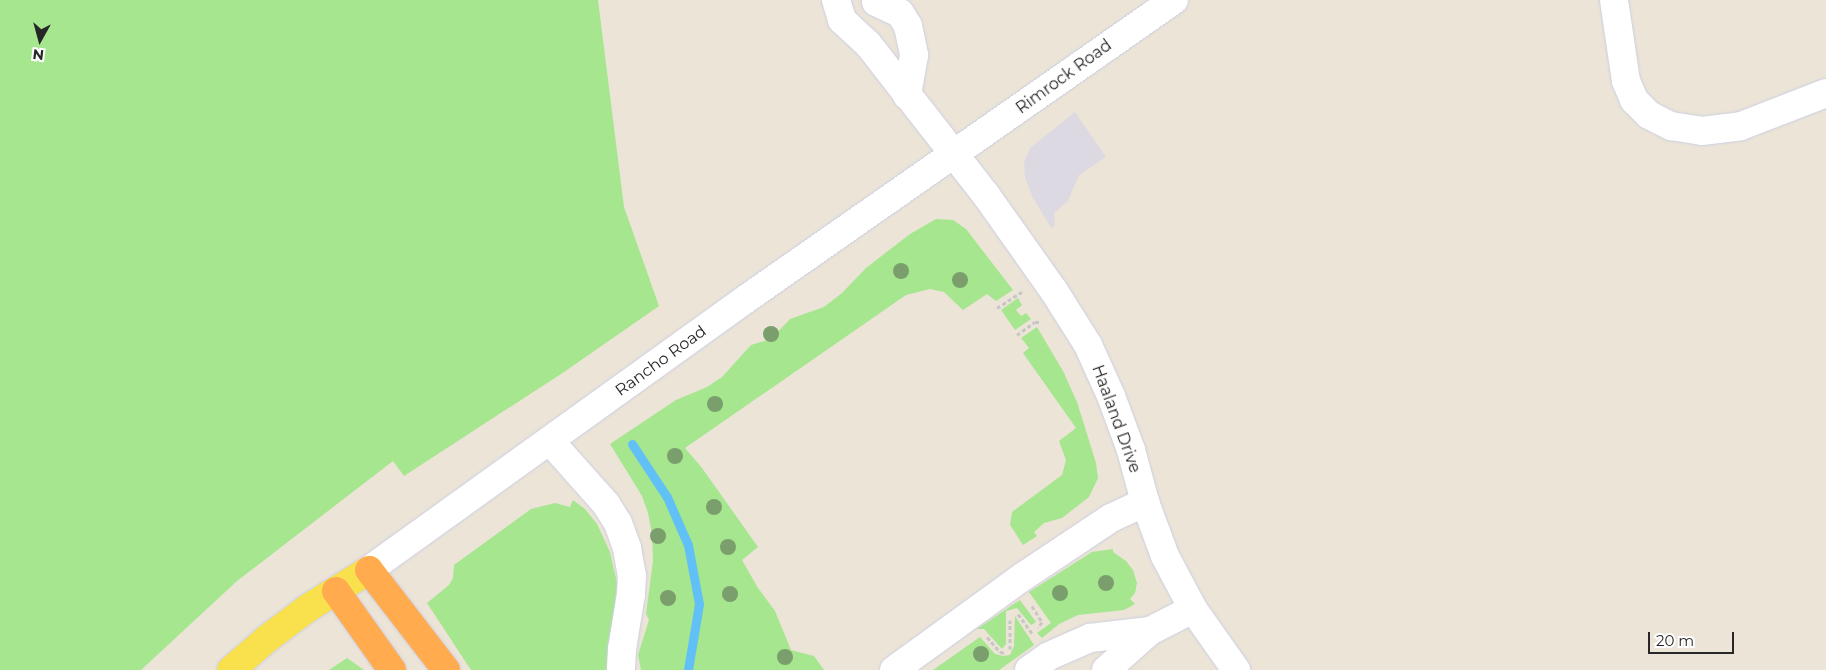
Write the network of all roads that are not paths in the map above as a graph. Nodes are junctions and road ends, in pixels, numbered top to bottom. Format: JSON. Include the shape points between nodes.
{"nodes":[{"id":1,"x":836,"y":0,"type":"edge"},
{"id":2,"x":1174,"y":0,"type":"edge"},
{"id":3,"x":1614,"y":0,"type":"edge"},
{"id":4,"x":876,"y":1,"type":"edge"},
{"id":5,"x":868,"y":44,"type":"junction"},
{"id":6,"x":1826,"y":93,"type":"edge"},
{"id":7,"x":908,"y":95,"type":"junction"},
{"id":8,"x":955,"y":155,"type":"junction"},
{"id":9,"x":550,"y":441,"type":"junction"},
{"id":10,"x":1145,"y":502,"type":"junction"},
{"id":11,"x":369,"y":570,"type":"junction"},
{"id":12,"x":336,"y":591,"type":"junction"},
{"id":13,"x":1193,"y":610,"type":"junction"},
{"id":14,"x":1150,"y":631,"type":"junction"},
{"id":15,"x":231,"y":670,"type":"edge"},
{"id":16,"x":392,"y":670,"type":"edge"},
{"id":17,"x":446,"y":670,"type":"edge"},
{"id":18,"x":621,"y":670,"type":"edge"},
{"id":19,"x":894,"y":670,"type":"edge"},
{"id":20,"x":1029,"y":670,"type":"edge"},
{"id":21,"x":1106,"y":670,"type":"edge"},
{"id":22,"x":1236,"y":670,"type":"edge"}],
"edges":[{"from":1,"to":5,"type":"street","name":"Haaland Drive","via":[[842,20]]},
{"from":2,"to":8,"type":"street","name":"Rimrock Road"},
{"from":3,"to":6,"type":"street","via":[[1626,81],[1634,100],[1649,115],[1671,126],[1702,131],[1741,126]]},
{"from":4,"to":5,"type":"street"},
{"from":4,"to":7,"type":"street","via":[[900,13],[908,26],[914,55]]},
{"from":5,"to":7,"type":"street","name":"Haaland Drive"},
{"from":7,"to":8,"type":"street","name":"Haaland Drive"},
{"from":8,"to":9,"type":"street","name":"Rancho Road","via":[[746,299]]},
{"from":8,"to":10,"type":"street","name":"Haaland Drive","via":[[1054,291],[1088,345],[1131,450]]},
{"from":9,"to":11,"type":"street","name":"Rancho Road"},
{"from":9,"to":18,"type":"street","via":[[606,504],[618,523],[626,548],[632,575]]},
{"from":10,"to":13,"type":"street","name":"Haaland Drive","via":[[1165,556]]},
{"from":10,"to":19,"type":"street","via":[[1111,518],[1024,576]]},
{"from":11,"to":12,"type":"main road"},
{"from":11,"to":17,"type":"highway"},
{"from":12,"to":15,"type":"main road","via":[[268,638]]},
{"from":12,"to":16,"type":"highway"},
{"from":13,"to":14,"type":"street"},
{"from":13,"to":22,"type":"street","name":"Haaland Drive"},
{"from":14,"to":20,"type":"street","via":[[1090,638],[1049,656]]},
{"from":14,"to":21,"type":"street"}]}
